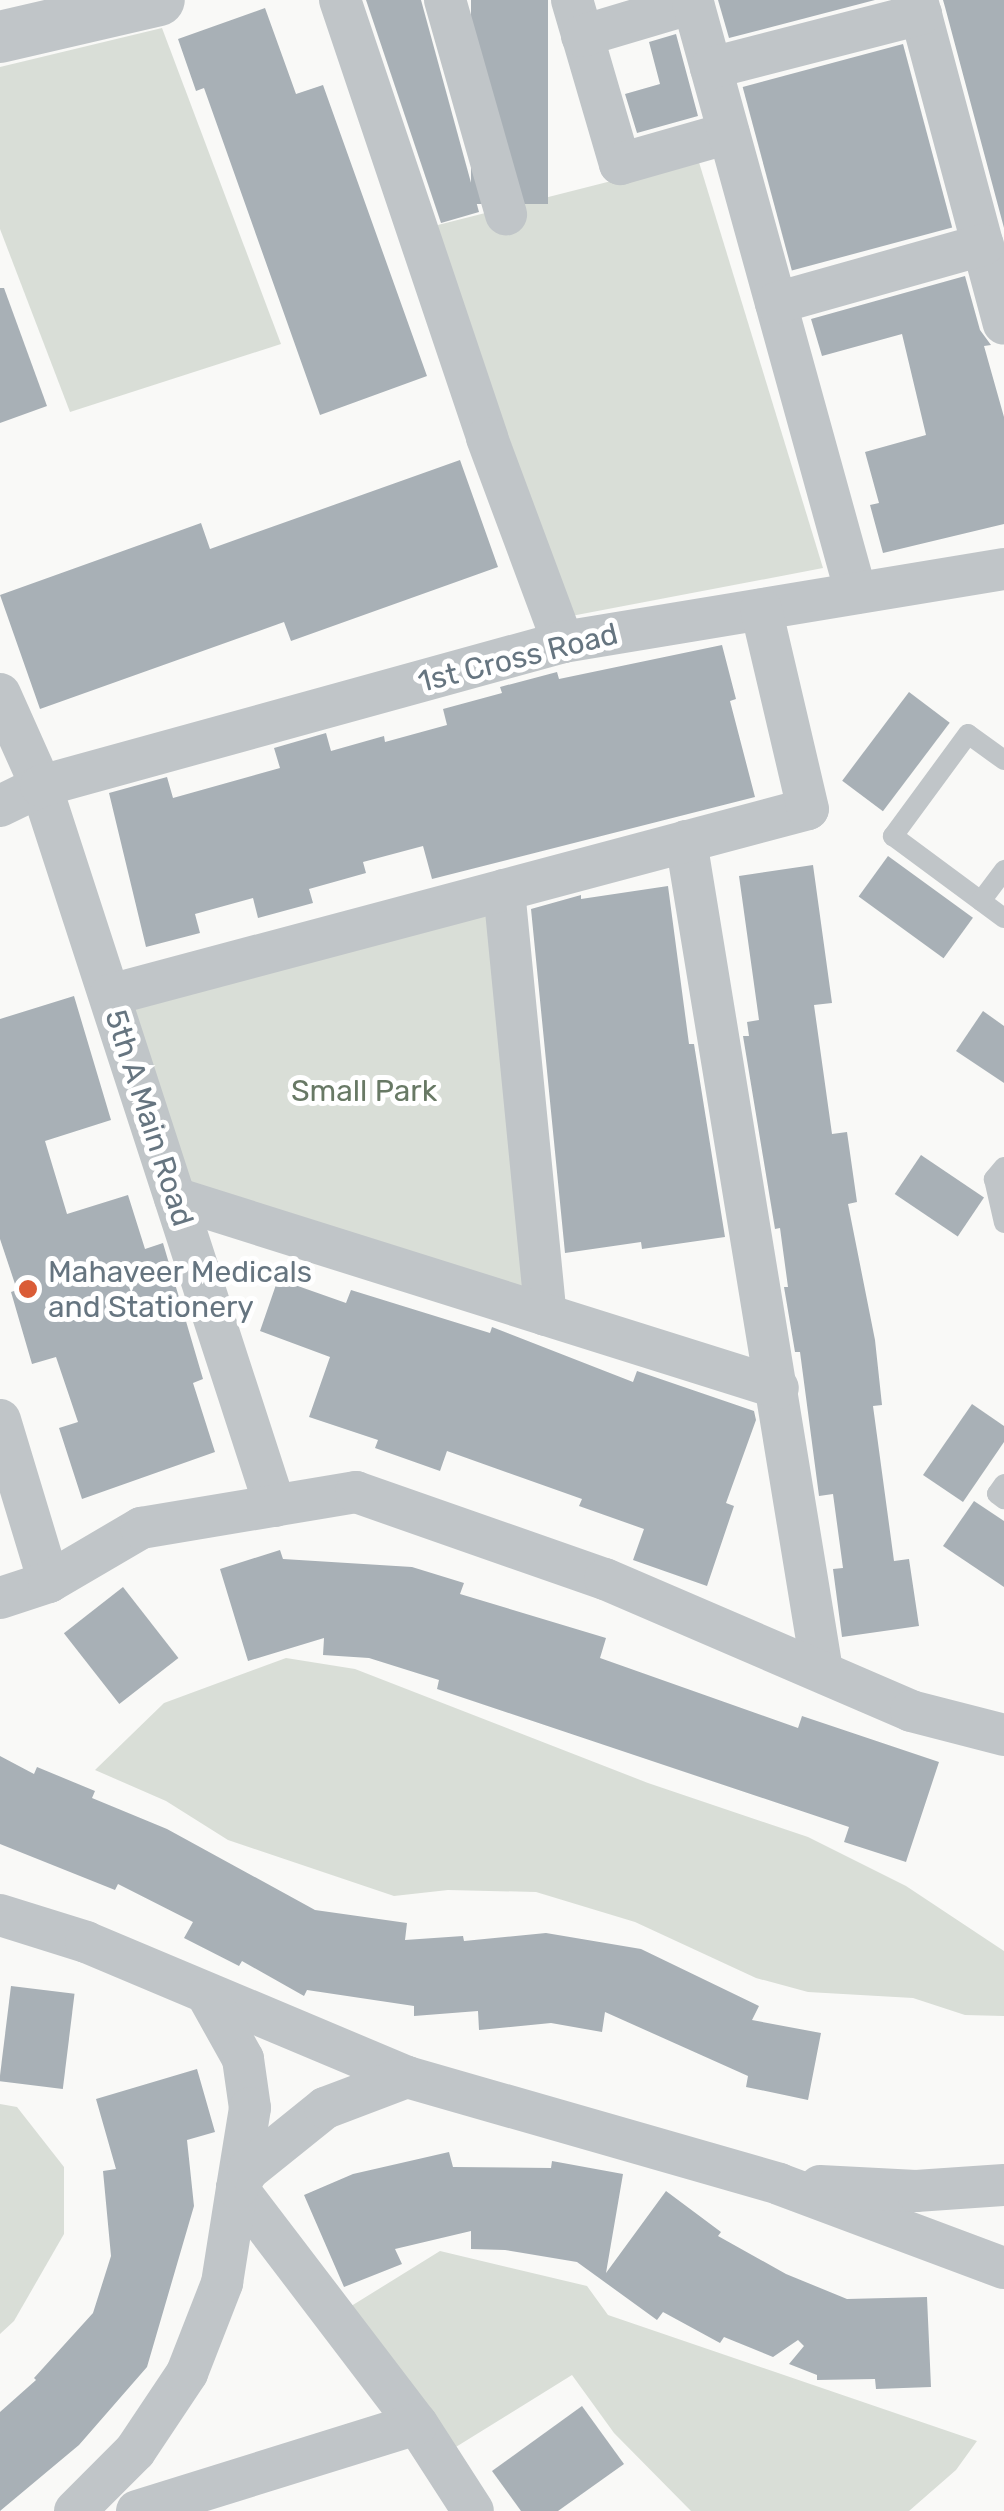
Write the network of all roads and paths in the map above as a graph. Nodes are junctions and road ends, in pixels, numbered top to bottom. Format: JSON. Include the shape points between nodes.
{"nodes":[{"id":1,"x":340,"y":0,"type":"edge"},
{"id":2,"x":446,"y":0,"type":"edge"},
{"id":3,"x":140,"y":2,"type":"edge"},
{"id":4,"x":919,"y":7,"type":"edge"},
{"id":5,"x":577,"y":18,"type":"edge"},
{"id":6,"x":0,"y":37,"type":"edge"},
{"id":7,"x":711,"y":68,"type":"junction"},
{"id":8,"x":729,"y":133,"type":"junction"},
{"id":9,"x":506,"y":214,"type":"dead end"},
{"id":10,"x":983,"y":245,"type":"junction"},
{"id":11,"x":776,"y":303,"type":"junction"},
{"id":12,"x":1004,"y":324,"type":"edge"},
{"id":13,"x":1004,"y":569,"type":"edge"},
{"id":14,"x":856,"y":593,"type":"junction"},
{"id":15,"x":761,"y":609,"type":"junction"},
{"id":16,"x":563,"y":642,"type":"junction"},
{"id":17,"x":0,"y":694,"type":"edge"},
{"id":18,"x":1004,"y":760,"type":"edge"},
{"id":19,"x":42,"y":786,"type":"junction"},
{"id":20,"x":0,"y":806,"type":"edge"},
{"id":21,"x":686,"y":842,"type":"junction"},
{"id":22,"x":1004,"y":870,"type":"edge"},
{"id":23,"x":504,"y":890,"type":"junction"},
{"id":24,"x":981,"y":901,"type":"junction"},
{"id":25,"x":1004,"y":918,"type":"edge"},
{"id":26,"x":110,"y":995,"type":"junction"},
{"id":27,"x":1004,"y":1167,"type":"edge"},
{"id":28,"x":175,"y":1198,"type":"junction"},
{"id":29,"x":1004,"y":1223,"type":"edge"},
{"id":30,"x":546,"y":1315,"type":"junction"},
{"id":31,"x":778,"y":1388,"type":"junction"},
{"id":32,"x":0,"y":1420,"type":"edge"},
{"id":33,"x":1004,"y":1484,"type":"edge"},
{"id":34,"x":1004,"y":1499,"type":"edge"},
{"id":35,"x":275,"y":1506,"type":"junction"},
{"id":36,"x":49,"y":1582,"type":"junction"},
{"id":37,"x":0,"y":1598,"type":"edge"},
{"id":38,"x":822,"y":1671,"type":"junction"},
{"id":39,"x":1004,"y":1736,"type":"edge"},
{"id":40,"x":0,"y":1915,"type":"edge"},
{"id":41,"x":208,"y":1996,"type":"junction"},
{"id":42,"x":407,"y":2078,"type":"junction"},
{"id":43,"x":780,"y":2184,"type":"junction"},
{"id":44,"x":1004,"y":2185,"type":"edge"},
{"id":45,"x":237,"y":2188,"type":"junction"},
{"id":46,"x":1004,"y":2268,"type":"edge"},
{"id":47,"x":417,"y":2424,"type":"junction"},
{"id":48,"x":75,"y":2511,"type":"edge"},
{"id":49,"x":137,"y":2511,"type":"edge"},
{"id":50,"x":473,"y":2511,"type":"edge"}],
"edges":[{"from":1,"to":16,"type":"street","via":[[486,438]]},
{"from":2,"to":9,"type":"street"},
{"from":3,"to":6,"type":"street"},
{"from":4,"to":7,"type":"street"},
{"from":4,"to":10,"type":"street"},
{"from":5,"to":7,"type":"street","via":[[693,3]]},
{"from":5,"to":8,"type":"street","via":[[620,164]]},
{"from":7,"to":8,"type":"street"},
{"from":8,"to":11,"type":"street"},
{"from":10,"to":11,"type":"street"},
{"from":10,"to":12,"type":"street"},
{"from":11,"to":14,"type":"street"},
{"from":13,"to":14,"type":"street","name":"1st Cross Road"},
{"from":14,"to":15,"type":"street","name":"1st Cross Road"},
{"from":15,"to":16,"type":"street","name":"1st Cross Road"},
{"from":15,"to":21,"type":"street","via":[[808,809]]},
{"from":16,"to":19,"type":"street","name":"1st Cross Road"},
{"from":17,"to":19,"type":"street","name":"5th A Main Road"},
{"from":18,"to":24,"type":"lane","via":[[968,734],[893,836]]},
{"from":19,"to":20,"type":"street","name":"1st Cross Road"},
{"from":19,"to":26,"type":"street","name":"5th A Main Road"},
{"from":21,"to":23,"type":"street"},
{"from":21,"to":31,"type":"street"},
{"from":22,"to":24,"type":"lane"},
{"from":23,"to":26,"type":"street"},
{"from":23,"to":30,"type":"street"},
{"from":24,"to":25,"type":"lane"},
{"from":26,"to":28,"type":"street","name":"5th A Main Road"},
{"from":27,"to":29,"type":"lane","via":[[994,1179]]},
{"from":28,"to":30,"type":"street"},
{"from":28,"to":35,"type":"street","name":"5th A Main Road"},
{"from":30,"to":31,"type":"street"},
{"from":31,"to":38,"type":"street"},
{"from":32,"to":36,"type":"street"},
{"from":33,"to":34,"type":"lane","via":[[997,1494]]},
{"from":35,"to":36,"type":"street","via":[[140,1528]]},
{"from":35,"to":38,"type":"street","via":[[356,1492],[605,1578]]},
{"from":36,"to":37,"type":"street"},
{"from":38,"to":39,"type":"street","via":[[911,1711]]},
{"from":40,"to":41,"type":"street","via":[[86,1942]]},
{"from":41,"to":42,"type":"street"},
{"from":41,"to":45,"type":"street","via":[[243,2058],[250,2108]]},
{"from":42,"to":43,"type":"street"},
{"from":42,"to":45,"type":"street","via":[[325,2108],[248,2170]]},
{"from":43,"to":44,"type":"street","via":[[916,2191]]},
{"from":43,"to":46,"type":"street"},
{"from":45,"to":47,"type":"street"},
{"from":45,"to":48,"type":"street","via":[[222,2283],[188,2373],[135,2452]]},
{"from":47,"to":49,"type":"street"},
{"from":47,"to":50,"type":"street"}]}
